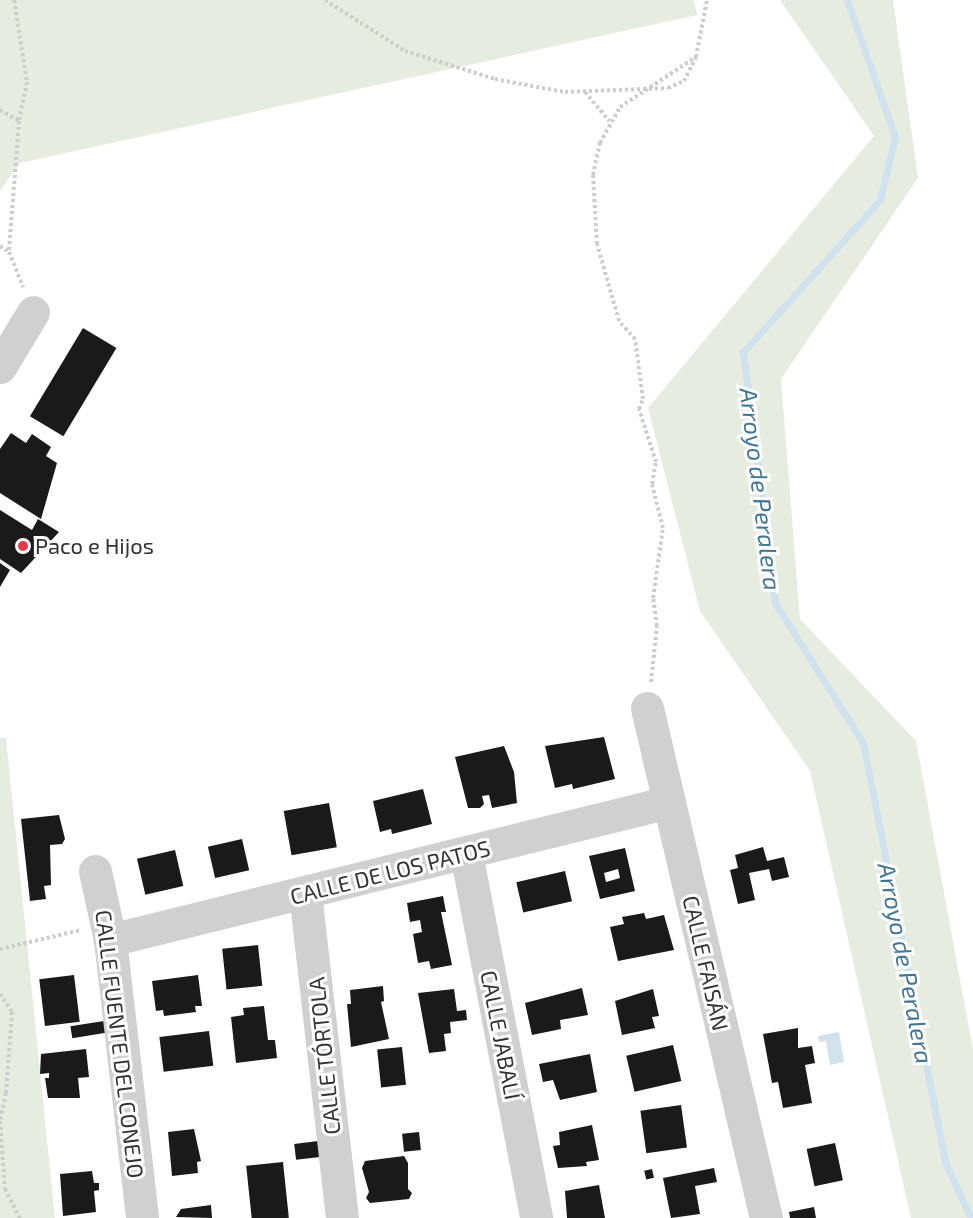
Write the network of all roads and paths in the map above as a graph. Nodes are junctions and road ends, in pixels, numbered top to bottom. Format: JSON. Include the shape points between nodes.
{"nodes":[{"id":1,"x":14,"y":0,"type":"edge"},
{"id":2,"x":325,"y":0,"type":"edge"},
{"id":3,"x":707,"y":0,"type":"edge"},
{"id":4,"x":696,"y":57,"type":"junction"},
{"id":5,"x":642,"y":90,"type":"junction"},
{"id":6,"x":585,"y":92,"type":"junction"},
{"id":7,"x":0,"y":110,"type":"edge"},
{"id":8,"x":19,"y":121,"type":"junction"},
{"id":9,"x":609,"y":121,"type":"junction"},
{"id":10,"x":0,"y":246,"type":"edge"},
{"id":11,"x":9,"y":252,"type":"junction"},
{"id":12,"x":33,"y":312,"type":"joint"},
{"id":13,"x":0,"y":367,"type":"edge"},
{"id":14,"x":647,"y":708,"type":"joint"},
{"id":15,"x":669,"y":802,"type":"junction"},
{"id":16,"x":466,"y":853,"type":"junction"},
{"id":17,"x":96,"y":871,"type":"dead end"},
{"id":18,"x":306,"y":893,"type":"junction"},
{"id":19,"x":109,"y":932,"type":"junction"},
{"id":20,"x":0,"y":949,"type":"edge"},
{"id":21,"x":0,"y":994,"type":"edge"},
{"id":22,"x":0,"y":1121,"type":"edge"},
{"id":23,"x":20,"y":1218,"type":"edge"},
{"id":24,"x":142,"y":1218,"type":"edge"},
{"id":25,"x":342,"y":1218,"type":"edge"},
{"id":26,"x":536,"y":1218,"type":"edge"},
{"id":27,"x":766,"y":1218,"type":"edge"}],
"edges":[{"from":1,"to":8,"type":"path","via":[[27,82]]},
{"from":2,"to":6,"type":"path","via":[[405,51],[495,79]]},
{"from":3,"to":4,"type":"path"},
{"from":4,"to":5,"type":"path"},
{"from":4,"to":5,"type":"path","via":[[684,81],[668,88]]},
{"from":5,"to":6,"type":"path"},
{"from":5,"to":9,"type":"path"},
{"from":6,"to":9,"type":"path"},
{"from":7,"to":8,"type":"path"},
{"from":8,"to":11,"type":"path","via":[[20,150]]},
{"from":9,"to":14,"type":"path","via":[[593,175],[597,244],[620,321],[635,339],[643,399],[639,409],[656,462],[652,484],[663,528],[653,598],[657,626]]},
{"from":10,"to":11,"type":"path"},
{"from":11,"to":12,"type":"path"},
{"from":12,"to":13,"type":"street"},
{"from":14,"to":15,"type":"street","name":"CALLE FAISÁN"},
{"from":15,"to":16,"type":"street","name":"CALLE DE LOS PATOS"},
{"from":15,"to":27,"type":"street","name":"CALLE FAISÁN"},
{"from":16,"to":18,"type":"street","name":"CALLE DE LOS PATOS"},
{"from":16,"to":26,"type":"street","name":"CALLE JABALÍ"},
{"from":17,"to":19,"type":"street","name":"CALLE FUENTE DEL CONEJO"},
{"from":18,"to":19,"type":"street","name":"CALLE DE LOS PATOS"},
{"from":18,"to":25,"type":"street","name":"CALLE TÓRTOLA"},
{"from":19,"to":20,"type":"path"},
{"from":19,"to":24,"type":"street","name":"CALLE FUENTE DEL CONEJO"},
{"from":21,"to":22,"type":"path","via":[[12,1012]]},
{"from":22,"to":23,"type":"path","via":[[5,1189]]}]}
